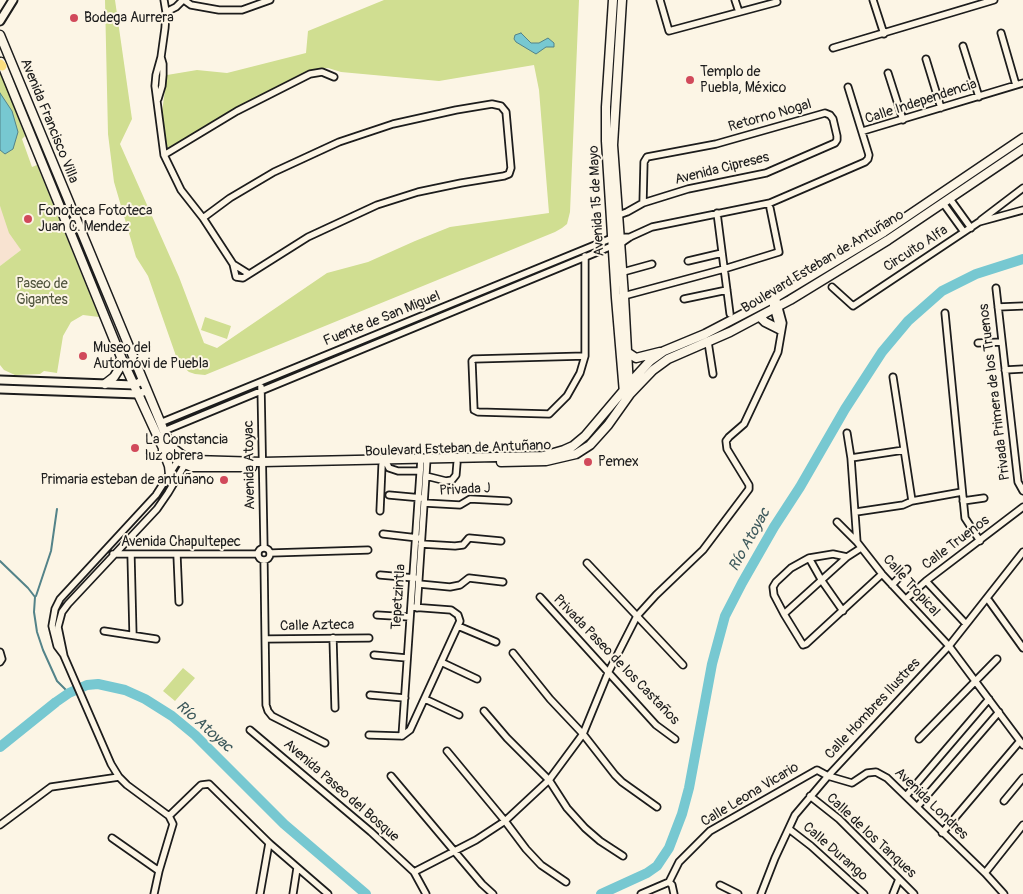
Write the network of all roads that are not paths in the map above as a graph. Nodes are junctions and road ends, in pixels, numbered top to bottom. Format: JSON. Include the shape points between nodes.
{"nodes":[{"id":1,"x":13,"y":0,"type":"edge"},
{"id":2,"x":164,"y":0,"type":"edge"},
{"id":3,"x":184,"y":0,"type":"edge"},
{"id":4,"x":270,"y":0,"type":"edge"},
{"id":5,"x":622,"y":0,"type":"edge"},
{"id":6,"x":660,"y":0,"type":"edge"},
{"id":7,"x":735,"y":0,"type":"edge"},
{"id":8,"x":873,"y":0,"type":"edge"},
{"id":9,"x":994,"y":0,"type":"edge"},
{"id":10,"x":777,"y":2,"type":"dead end"},
{"id":11,"x":616,"y":6,"type":"edge"},
{"id":12,"x":166,"y":12,"type":"junction"},
{"id":13,"x":739,"y":12,"type":"junction"},
{"id":14,"x":0,"y":21,"type":"edge"},
{"id":15,"x":1002,"y":33,"type":"dead end"},
{"id":16,"x":884,"y":34,"type":"junction"},
{"id":17,"x":0,"y":35,"type":"edge"},
{"id":18,"x":963,"y":46,"type":"dead end"},
{"id":19,"x":833,"y":48,"type":"dead end"},
{"id":20,"x":926,"y":59,"type":"dead end"},
{"id":21,"x":1,"y":64,"type":"edge"},
{"id":22,"x":888,"y":72,"type":"dead end"},
{"id":23,"x":334,"y":77,"type":"dead end"},
{"id":24,"x":1023,"y":83,"type":"edge"},
{"id":25,"x":1016,"y":85,"type":"junction"},
{"id":26,"x":848,"y":87,"type":"dead end"},
{"id":27,"x":979,"y":97,"type":"junction"},
{"id":28,"x":941,"y":108,"type":"junction"},
{"id":29,"x":830,"y":115,"type":"joint"},
{"id":30,"x":903,"y":120,"type":"junction"},
{"id":31,"x":863,"y":131,"type":"junction"},
{"id":32,"x":1023,"y":138,"type":"edge"},
{"id":33,"x":1023,"y":149,"type":"edge"},
{"id":34,"x":164,"y":155,"type":"junction"},
{"id":35,"x":1023,"y":188,"type":"edge"},
{"id":36,"x":947,"y":201,"type":"junction"},
{"id":37,"x":643,"y":203,"type":"junction"},
{"id":38,"x":770,"y":208,"type":"dead end"},
{"id":39,"x":1023,"y":210,"type":"edge"},
{"id":40,"x":717,"y":214,"type":"junction"},
{"id":41,"x":614,"y":216,"type":"junction"},
{"id":42,"x":203,"y":218,"type":"junction"},
{"id":43,"x":979,"y":222,"type":"junction"},
{"id":44,"x":971,"y":228,"type":"junction"},
{"id":45,"x":964,"y":232,"type":"junction"},
{"id":46,"x":616,"y":241,"type":"junction"},
{"id":47,"x":587,"y":249,"type":"junction"},
{"id":48,"x":722,"y":253,"type":"junction"},
{"id":49,"x":585,"y":258,"type":"junction"},
{"id":50,"x":688,"y":261,"type":"dead end"},
{"id":51,"x":652,"y":264,"type":"dead end"},
{"id":52,"x":724,"y":269,"type":"junction"},
{"id":53,"x":623,"y":272,"type":"junction"},
{"id":54,"x":832,"y":287,"type":"dead end"},
{"id":55,"x":996,"y":288,"type":"dead end"},
{"id":56,"x":727,"y":290,"type":"junction"},
{"id":57,"x":624,"y":296,"type":"junction"},
{"id":58,"x":616,"y":298,"type":"junction"},
{"id":59,"x":684,"y":298,"type":"dead end"},
{"id":60,"x":774,"y":298,"type":"junction"},
{"id":61,"x":1023,"y":306,"type":"edge"},
{"id":62,"x":998,"y":307,"type":"junction"},
{"id":63,"x":777,"y":308,"type":"junction"},
{"id":64,"x":945,"y":313,"type":"dead end"},
{"id":65,"x":730,"y":314,"type":"dead end"},
{"id":66,"x":760,"y":316,"type":"junction"},
{"id":67,"x":780,"y":332,"type":"junction"},
{"id":68,"x":708,"y":342,"type":"junction"},
{"id":69,"x":978,"y":342,"type":"dead end"},
{"id":70,"x":1002,"y":342,"type":"junction"},
{"id":71,"x":664,"y":351,"type":"junction"},
{"id":72,"x":627,"y":352,"type":"junction"},
{"id":73,"x":585,"y":356,"type":"junction"},
{"id":74,"x":121,"y":357,"type":"junction"},
{"id":75,"x":1023,"y":369,"type":"edge"},
{"id":76,"x":1005,"y":370,"type":"junction"},
{"id":77,"x":713,"y":374,"type":"dead end"},
{"id":78,"x":893,"y":377,"type":"dead end"},
{"id":79,"x":1,"y":380,"type":"edge"},
{"id":80,"x":142,"y":380,"type":"junction"},
{"id":81,"x":261,"y":383,"type":"junction"},
{"id":82,"x":104,"y":384,"type":"junction"},
{"id":83,"x":134,"y":385,"type":"junction"},
{"id":84,"x":0,"y":389,"type":"edge"},
{"id":85,"x":261,"y":390,"type":"junction"},
{"id":86,"x":627,"y":392,"type":"junction"},
{"id":87,"x":142,"y":393,"type":"junction"},
{"id":88,"x":162,"y":427,"type":"junction"},
{"id":89,"x":847,"y":433,"type":"dead end"},
{"id":90,"x":162,"y":446,"type":"junction"},
{"id":91,"x":904,"y":450,"type":"junction"},
{"id":92,"x":851,"y":458,"type":"junction"},
{"id":93,"x":183,"y":460,"type":"junction"},
{"id":94,"x":423,"y":463,"type":"junction"},
{"id":95,"x":457,"y":463,"type":"junction"},
{"id":96,"x":262,"y":464,"type":"junction"},
{"id":97,"x":385,"y":464,"type":"junction"},
{"id":98,"x":170,"y":475,"type":"junction"},
{"id":99,"x":426,"y":476,"type":"junction"},
{"id":100,"x":1023,"y":491,"type":"edge"},
{"id":101,"x":962,"y":492,"type":"junction"},
{"id":102,"x":389,"y":495,"type":"dead end"},
{"id":103,"x":984,"y":498,"type":"dead end"},
{"id":104,"x":422,"y":500,"type":"junction"},
{"id":105,"x":508,"y":501,"type":"dead end"},
{"id":106,"x":912,"y":501,"type":"junction"},
{"id":107,"x":963,"y":501,"type":"junction"},
{"id":108,"x":1023,"y":507,"type":"edge"},
{"id":109,"x":380,"y":511,"type":"dead end"},
{"id":110,"x":856,"y":512,"type":"junction"},
{"id":111,"x":837,"y":522,"type":"dead end"},
{"id":112,"x":383,"y":534,"type":"dead end"},
{"id":113,"x":420,"y":540,"type":"junction"},
{"id":114,"x":501,"y":541,"type":"dead end"},
{"id":115,"x":980,"y":541,"type":"junction"},
{"id":116,"x":857,"y":542,"type":"junction"},
{"id":117,"x":108,"y":547,"type":"junction"},
{"id":118,"x":264,"y":547,"type":"junction"},
{"id":119,"x":861,"y":548,"type":"junction"},
{"id":120,"x":368,"y":550,"type":"dead end"},
{"id":121,"x":271,"y":553,"type":"junction"},
{"id":122,"x":258,"y":554,"type":"junction"},
{"id":123,"x":1022,"y":554,"type":"edge"},
{"id":124,"x":114,"y":555,"type":"junction"},
{"id":125,"x":131,"y":555,"type":"junction"},
{"id":126,"x":176,"y":555,"type":"junction"},
{"id":127,"x":848,"y":557,"type":"junction"},
{"id":128,"x":809,"y":558,"type":"junction"},
{"id":129,"x":264,"y":560,"type":"junction"},
{"id":130,"x":587,"y":563,"type":"dead end"},
{"id":131,"x":907,"y":569,"type":"dead end"},
{"id":132,"x":380,"y":574,"type":"dead end"},
{"id":133,"x":882,"y":574,"type":"junction"},
{"id":134,"x":417,"y":580,"type":"junction"},
{"id":135,"x":822,"y":581,"type":"junction"},
{"id":136,"x":926,"y":581,"type":"junction"},
{"id":137,"x":503,"y":582,"type":"dead end"},
{"id":138,"x":892,"y":585,"type":"junction"},
{"id":139,"x":540,"y":597,"type":"dead end"},
{"id":140,"x":987,"y":598,"type":"junction"},
{"id":141,"x":906,"y":599,"type":"junction"},
{"id":142,"x":179,"y":602,"type":"dead end"},
{"id":143,"x":414,"y":607,"type":"junction"},
{"id":144,"x":843,"y":611,"type":"junction"},
{"id":145,"x":784,"y":614,"type":"junction"},
{"id":146,"x":377,"y":615,"type":"dead end"},
{"id":147,"x":637,"y":616,"type":"junction"},
{"id":148,"x":410,"y":617,"type":"junction"},
{"id":149,"x":966,"y":624,"type":"junction"},
{"id":150,"x":458,"y":626,"type":"junction"},
{"id":151,"x":104,"y":631,"type":"dead end"},
{"id":152,"x":133,"y":635,"type":"junction"},
{"id":153,"x":333,"y":638,"type":"junction"},
{"id":154,"x":369,"y":638,"type":"dead end"},
{"id":155,"x":156,"y":639,"type":"dead end"},
{"id":156,"x":266,"y":639,"type":"junction"},
{"id":157,"x":496,"y":642,"type":"dead end"},
{"id":158,"x":949,"y":646,"type":"junction"},
{"id":159,"x":1023,"y":648,"type":"edge"},
{"id":160,"x":513,"y":653,"type":"dead end"},
{"id":161,"x":374,"y":655,"type":"dead end"},
{"id":162,"x":64,"y":656,"type":"junction"},
{"id":163,"x":407,"y":658,"type":"junction"},
{"id":164,"x":997,"y":659,"type":"dead end"},
{"id":165,"x":442,"y":662,"type":"junction"},
{"id":166,"x":683,"y":665,"type":"dead end"},
{"id":167,"x":608,"y":673,"type":"junction"},
{"id":168,"x":477,"y":679,"type":"dead end"},
{"id":169,"x":976,"y":682,"type":"junction"},
{"id":170,"x":370,"y":695,"type":"dead end"},
{"id":171,"x":404,"y":698,"type":"junction"},
{"id":172,"x":424,"y":699,"type":"junction"},
{"id":173,"x":989,"y":699,"type":"junction"},
{"id":174,"x":335,"y":708,"type":"dead end"},
{"id":175,"x":484,"y":710,"type":"dead end"},
{"id":176,"x":999,"y":712,"type":"junction"},
{"id":177,"x":459,"y":715,"type":"dead end"},
{"id":178,"x":250,"y":730,"type":"dead end"},
{"id":179,"x":369,"y":734,"type":"dead end"},
{"id":180,"x":583,"y":734,"type":"junction"},
{"id":181,"x":402,"y":736,"type":"junction"},
{"id":182,"x":675,"y":739,"type":"dead end"},
{"id":183,"x":919,"y":739,"type":"dead end"},
{"id":184,"x":325,"y":743,"type":"dead end"},
{"id":185,"x":1022,"y":743,"type":"edge"},
{"id":186,"x":447,"y":751,"type":"dead end"},
{"id":187,"x":391,"y":776,"type":"dead end"},
{"id":188,"x":828,"y":776,"type":"junction"},
{"id":189,"x":119,"y":777,"type":"junction"},
{"id":190,"x":1023,"y":778,"type":"edge"},
{"id":191,"x":549,"y":780,"type":"junction"},
{"id":192,"x":810,"y":796,"type":"junction"},
{"id":193,"x":906,"y":796,"type":"junction"},
{"id":194,"x":1004,"y":801,"type":"dead end"},
{"id":195,"x":657,"y":807,"type":"dead end"},
{"id":196,"x":917,"y":807,"type":"junction"},
{"id":197,"x":169,"y":816,"type":"junction"},
{"id":198,"x":506,"y":821,"type":"junction"},
{"id":199,"x":0,"y":825,"type":"edge"},
{"id":200,"x":1023,"y":825,"type":"edge"},
{"id":201,"x":789,"y":829,"type":"junction"},
{"id":202,"x":942,"y":832,"type":"junction"},
{"id":203,"x":112,"y":838,"type":"dead end"},
{"id":204,"x":268,"y":843,"type":"junction"},
{"id":205,"x":455,"y":852,"type":"junction"},
{"id":206,"x":623,"y":856,"type":"dead end"},
{"id":207,"x":297,"y":868,"type":"junction"},
{"id":208,"x":159,"y":870,"type":"junction"},
{"id":209,"x":414,"y":872,"type":"junction"},
{"id":210,"x":985,"y":873,"type":"junction"},
{"id":211,"x":899,"y":879,"type":"junction"},
{"id":212,"x":566,"y":882,"type":"dead end"},
{"id":213,"x":669,"y":882,"type":"junction"},
{"id":214,"x":720,"y":885,"type":"dead end"},
{"id":215,"x":326,"y":893,"type":"edge"},
{"id":216,"x":644,"y":893,"type":"edge"},
{"id":217,"x":154,"y":894,"type":"edge"},
{"id":218,"x":260,"y":894,"type":"edge"},
{"id":219,"x":293,"y":894,"type":"edge"},
{"id":220,"x":426,"y":894,"type":"edge"},
{"id":221,"x":493,"y":894,"type":"edge"},
{"id":222,"x":674,"y":894,"type":"edge"},
{"id":223,"x":738,"y":894,"type":"edge"},
{"id":224,"x":761,"y":894,"type":"edge"},
{"id":225,"x":864,"y":894,"type":"edge"},
{"id":226,"x":893,"y":894,"type":"edge"},
{"id":227,"x":914,"y":894,"type":"edge"},
{"id":228,"x":1004,"y":894,"type":"edge"}],
"edges":[{"from":1,"to":14,"type":"street"},
{"from":2,"to":12,"type":"street"},
{"from":3,"to":4,"type":"street","via":[[191,5],[219,10],[242,10]]},
{"from":3,"to":12,"type":"street"},
{"from":5,"to":11,"type":"main road","name":"Avenida 15 de Mayo"},
{"from":6,"to":13,"type":"street","via":[[661,13],[669,31]]},
{"from":7,"to":13,"type":"street"},
{"from":8,"to":16,"type":"street"},
{"from":9,"to":16,"type":"street"},
{"from":10,"to":13,"type":"street"},
{"from":11,"to":41,"type":"main road","name":"Avenida 15 de Mayo"},
{"from":12,"to":34,"type":"street","via":[[158,100]]},
{"from":15,"to":25,"type":"street"},
{"from":16,"to":19,"type":"street"},
{"from":17,"to":80,"type":"main road","name":"Avenida Francisco Villa"},
{"from":18,"to":27,"type":"street"},
{"from":20,"to":28,"type":"street"},
{"from":21,"to":74,"type":"main road","name":"Avenida Francisco Villa"},
{"from":22,"to":30,"type":"street"},
{"from":23,"to":34,"type":"street","via":[[322,72],[310,74],[237,111]]},
{"from":24,"to":25,"type":"street","name":"Calle Independencia"},
{"from":25,"to":27,"type":"street","name":"Calle Independencia"},
{"from":26,"to":31,"type":"street"},
{"from":27,"to":28,"type":"street","name":"Calle Independencia"},
{"from":28,"to":30,"type":"street","name":"Calle Independencia"},
{"from":29,"to":37,"type":"street","name":"Avenida Cipreses","via":[[835,142],[766,173],[688,189]]},
{"from":29,"to":37,"type":"street","name":"Retorno Nogal","via":[[826,113],[716,144],[647,157],[644,162]]},
{"from":30,"to":31,"type":"street","name":"Calle Independencia"},
{"from":31,"to":40,"type":"street","name":"Calle Independencia","via":[[870,155],[865,162],[770,203]]},
{"from":32,"to":60,"type":"main road","name":"Boulevard Esteban de Antuñano","via":[[884,232]]},
{"from":33,"to":36,"type":"main road","name":"Boulevard Esteban de Antuñano"},
{"from":34,"to":42,"type":"street","via":[[181,190]]},
{"from":35,"to":43,"type":"street"},
{"from":36,"to":44,"type":"street"},
{"from":36,"to":45,"type":"street"},
{"from":36,"to":63,"type":"main road","name":"Boulevard Esteban de Antuñano"},
{"from":37,"to":41,"type":"street","name":"Avenida Cipreses"},
{"from":38,"to":52,"type":"street","via":[[779,252]]},
{"from":39,"to":43,"type":"street","name":"Circuito Alfa"},
{"from":40,"to":46,"type":"street","name":"Calle Independencia","via":[[652,227]]},
{"from":40,"to":48,"type":"street"},
{"from":41,"to":46,"type":"main road","name":"Avenida 15 de Mayo"},
{"from":42,"to":42,"type":"street","via":[[274,172],[339,142],[393,124],[456,110],[492,104],[501,106],[506,112],[510,174],[418,192],[377,205],[308,237],[243,278],[236,277],[233,264]]},
{"from":43,"to":44,"type":"street","name":"Circuito Alfa"},
{"from":44,"to":45,"type":"street","name":"Circuito Alfa"},
{"from":45,"to":54,"type":"street","name":"Circuito Alfa","via":[[853,306]]},
{"from":46,"to":47,"type":"street","name":"Fuente de San Miguel"},
{"from":46,"to":49,"type":"street","name":"Fuente de San Miguel"},
{"from":46,"to":53,"type":"main road","name":"Avenida 15 de Mayo"},
{"from":46,"to":58,"type":"main road","name":"Avenida 15 de Mayo"},
{"from":47,"to":49,"type":"street"},
{"from":47,"to":81,"type":"street","name":"Fuente de San Miguel"},
{"from":48,"to":50,"type":"street"},
{"from":48,"to":52,"type":"street"},
{"from":49,"to":73,"type":"street"},
{"from":49,"to":85,"type":"street","name":"Fuente de San Miguel"},
{"from":51,"to":53,"type":"street"},
{"from":52,"to":56,"type":"street"},
{"from":52,"to":57,"type":"street"},
{"from":53,"to":57,"type":"main road","name":"Avenida 15 de Mayo"},
{"from":55,"to":62,"type":"street","name":"Privada Primera de los Truenos"},
{"from":56,"to":59,"type":"street"},
{"from":56,"to":65,"type":"street"},
{"from":57,"to":58,"type":"street"},
{"from":57,"to":72,"type":"main road","name":"Avenida 15 de Mayo"},
{"from":58,"to":86,"type":"main road","name":"Avenida 15 de Mayo"},
{"from":60,"to":63,"type":"street"},
{"from":60,"to":71,"type":"main road","name":"Boulevard Esteban de Antuñano"},
{"from":61,"to":62,"type":"street"},
{"from":62,"to":70,"type":"street","name":"Privada Primera de los Truenos"},
{"from":63,"to":66,"type":"main road","name":"Boulevard Esteban de Antuñano"},
{"from":63,"to":67,"type":"street"},
{"from":64,"to":101,"type":"street"},
{"from":66,"to":67,"type":"main road"},
{"from":66,"to":68,"type":"main road","name":"Boulevard Esteban de Antuñano"},
{"from":67,"to":147,"type":"street","via":[[778,352],[750,415],[726,441],[727,449],[749,489],[703,550]]},
{"from":68,"to":77,"type":"street"},
{"from":68,"to":86,"type":"main road","name":"Boulevard Esteban de Antuñano","via":[[668,359]]},
{"from":69,"to":70,"type":"street"},
{"from":70,"to":76,"type":"street","name":"Privada Primera de los Truenos"},
{"from":71,"to":72,"type":"main road","via":[[636,358]]},
{"from":71,"to":86,"type":"main road","name":"Boulevard Esteban de Antuñano","via":[[650,361]]},
{"from":72,"to":86,"type":"main road","name":"Avenida 15 de Mayo"},
{"from":73,"to":73,"type":"street","via":[[476,358],[472,380],[474,410],[549,414],[567,396]]},
{"from":74,"to":82,"type":"main road","via":[[114,377]]},
{"from":74,"to":83,"type":"main road","name":"Avenida Francisco Villa"},
{"from":75,"to":76,"type":"street"},
{"from":76,"to":100,"type":"street","name":"Privada Primera de los Truenos","via":[[1018,482]]},
{"from":78,"to":91,"type":"street"},
{"from":79,"to":82,"type":"street"},
{"from":80,"to":83,"type":"street"},
{"from":80,"to":87,"type":"main road","name":"Avenida Francisco Villa"},
{"from":81,"to":85,"type":"street","name":"Avenida Atoyac"},
{"from":81,"to":88,"type":"street","name":"Fuente de San Miguel"},
{"from":82,"to":83,"type":"street"},
{"from":83,"to":87,"type":"main road","name":"Avenida Francisco Villa"},
{"from":84,"to":87,"type":"street"},
{"from":85,"to":88,"type":"street","name":"Fuente de San Miguel"},
{"from":85,"to":96,"type":"street","name":"Avenida Atoyac"},
{"from":86,"to":94,"type":"main road","name":"Boulevard Esteban de Antuñano","via":[[585,436],[564,450],[543,456]]},
{"from":86,"to":95,"type":"main road","name":"Boulevard Esteban de Antuñano","via":[[608,425],[590,446],[576,454],[546,461]]},
{"from":87,"to":88,"type":"main road","name":"Avenida Francisco Villa"},
{"from":87,"to":90,"type":"main road","name":"Avenida Francisco Villa"},
{"from":88,"to":93,"type":"main road","name":"Avenida Francisco Villa"},
{"from":89,"to":92,"type":"street"},
{"from":90,"to":93,"type":"main road","name":"Avenida Francisco Villa"},
{"from":90,"to":98,"type":"main road"},
{"from":91,"to":92,"type":"street"},
{"from":91,"to":106,"type":"street"},
{"from":92,"to":110,"type":"street"},
{"from":93,"to":96,"type":"main road","name":"Boulevard Esteban de Antuñano","via":[[192,467]]},
{"from":93,"to":98,"type":"street"},
{"from":93,"to":124,"type":"street","via":[[168,493]]},
{"from":94,"to":95,"type":"main road","name":"Boulevard Esteban de Antuñano"},
{"from":94,"to":96,"type":"main road","name":"Boulevard Esteban de Antuñano"},
{"from":94,"to":97,"type":"main road","name":"Boulevard Esteban de Antuñano"},
{"from":94,"to":99,"type":"street","name":"Tepetzintla"},
{"from":94,"to":104,"type":"street","name":"Tepetzintla"},
{"from":95,"to":99,"type":"street","via":[[452,480]]},
{"from":96,"to":97,"type":"main road","name":"Boulevard Esteban de Antuñano"},
{"from":96,"to":118,"type":"street","name":"Avenida Atoyac"},
{"from":97,"to":109,"type":"street"},
{"from":98,"to":117,"type":"street"},
{"from":99,"to":104,"type":"street","name":"Tepetzintla"},
{"from":101,"to":106,"type":"street"},
{"from":101,"to":107,"type":"street"},
{"from":102,"to":104,"type":"street","name":"Privada J"},
{"from":103,"to":107,"type":"street"},
{"from":104,"to":105,"type":"street","name":"Privada J","via":[[460,505],[470,499]]},
{"from":104,"to":113,"type":"street","name":"Tepetzintla"},
{"from":106,"to":110,"type":"street"},
{"from":107,"to":115,"type":"street","via":[[965,518]]},
{"from":108,"to":115,"type":"street","name":"Calle Truenos"},
{"from":110,"to":116,"type":"street"},
{"from":111,"to":116,"type":"street","name":"Calle Tropical"},
{"from":112,"to":113,"type":"street"},
{"from":113,"to":114,"type":"street","via":[[455,546],[462,545],[469,538]]},
{"from":113,"to":134,"type":"street","name":"Tepetzintla"},
{"from":115,"to":136,"type":"street","name":"Calle Truenos"},
{"from":116,"to":119,"type":"street","name":"Calle Tropical"},
{"from":117,"to":124,"type":"street","name":"Avenida Chapultepec"},
{"from":117,"to":162,"type":"street","via":[[60,599],[55,609],[52,626],[57,646]]},
{"from":118,"to":121,"type":"street"},
{"from":118,"to":122,"type":"street"},
{"from":119,"to":127,"type":"street"},
{"from":119,"to":133,"type":"street","name":"Calle Tropical"},
{"from":120,"to":121,"type":"street"},
{"from":121,"to":129,"type":"street"},
{"from":122,"to":126,"type":"street","name":"Avenida Chapultepec"},
{"from":122,"to":129,"type":"street"},
{"from":123,"to":140,"type":"street","name":"Calle Hombres Ilustres"},
{"from":124,"to":125,"type":"street","name":"Avenida Chapultepec"},
{"from":124,"to":162,"type":"street","via":[[62,612],[58,626]]},
{"from":125,"to":126,"type":"street","name":"Avenida Chapultepec"},
{"from":125,"to":152,"type":"street"},
{"from":126,"to":142,"type":"street"},
{"from":127,"to":128,"type":"street","via":[[833,554]]},
{"from":127,"to":135,"type":"street"},
{"from":128,"to":135,"type":"street"},
{"from":128,"to":145,"type":"street","via":[[791,568],[773,587]]},
{"from":129,"to":156,"type":"street"},
{"from":130,"to":147,"type":"street"},
{"from":131,"to":138,"type":"street"},
{"from":132,"to":134,"type":"street"},
{"from":133,"to":138,"type":"street","name":"Calle Tropical"},
{"from":133,"to":144,"type":"street"},
{"from":134,"to":137,"type":"street","via":[[450,587],[469,578]]},
{"from":134,"to":143,"type":"street","name":"Tepetzintla"},
{"from":135,"to":144,"type":"street"},
{"from":135,"to":145,"type":"street"},
{"from":136,"to":141,"type":"street","name":"Calle Truenos"},
{"from":136,"to":149,"type":"street"},
{"from":138,"to":141,"type":"street","name":"Calle Tropical"},
{"from":139,"to":167,"type":"street","name":"Privada Paseo de los Castaños"},
{"from":140,"to":149,"type":"street","name":"Calle Hombres Ilustres"},
{"from":140,"to":159,"type":"street"},
{"from":141,"to":158,"type":"street","name":"Calle Tropical"},
{"from":143,"to":148,"type":"street","name":"Tepetzintla"},
{"from":143,"to":150,"type":"street","via":[[454,612],[460,621]]},
{"from":144,"to":145,"type":"street","via":[[803,645]]},
{"from":146,"to":148,"type":"street"},
{"from":147,"to":166,"type":"street"},
{"from":147,"to":167,"type":"street"},
{"from":148,"to":163,"type":"street","name":"Tepetzintla"},
{"from":149,"to":158,"type":"street","name":"Calle Hombres Ilustres"},
{"from":150,"to":157,"type":"street"},
{"from":150,"to":165,"type":"street"},
{"from":151,"to":152,"type":"street"},
{"from":152,"to":155,"type":"street"},
{"from":153,"to":154,"type":"street","name":"Calle Azteca"},
{"from":153,"to":156,"type":"street","name":"Calle Azteca"},
{"from":153,"to":174,"type":"street"},
{"from":156,"to":184,"type":"street","via":[[268,711]]},
{"from":158,"to":169,"type":"street","name":"Calle Tropical"},
{"from":158,"to":188,"type":"street","name":"Calle Hombres Ilustres"},
{"from":160,"to":180,"type":"street"},
{"from":161,"to":163,"type":"street"},
{"from":162,"to":189,"type":"street"},
{"from":163,"to":171,"type":"street","name":"Tepetzintla"},
{"from":164,"to":169,"type":"street"},
{"from":165,"to":168,"type":"street"},
{"from":165,"to":172,"type":"street"},
{"from":167,"to":180,"type":"street"},
{"from":167,"to":182,"type":"street","name":"Privada Paseo de los Castaños","via":[[656,724]]},
{"from":169,"to":173,"type":"street","name":"Calle Tropical"},
{"from":169,"to":183,"type":"street"},
{"from":170,"to":171,"type":"street"},
{"from":171,"to":181,"type":"street","name":"Tepetzintla"},
{"from":172,"to":177,"type":"street"},
{"from":172,"to":181,"type":"street","via":[[410,730]]},
{"from":173,"to":176,"type":"street","name":"Calle Tropical"},
{"from":173,"to":193,"type":"street"},
{"from":175,"to":191,"type":"street"},
{"from":176,"to":185,"type":"street","name":"Calle Tropical"},
{"from":176,"to":196,"type":"street"},
{"from":178,"to":209,"type":"street","name":"Avenida Paseo del Bosque"},
{"from":179,"to":181,"type":"street"},
{"from":180,"to":191,"type":"street"},
{"from":180,"to":195,"type":"street","via":[[622,782]]},
{"from":185,"to":202,"type":"street"},
{"from":186,"to":198,"type":"street"},
{"from":187,"to":205,"type":"street"},
{"from":188,"to":192,"type":"street","name":"Calle Hombres Ilustres"},
{"from":188,"to":193,"type":"street","name":"Avenida Londres","via":[[852,783],[867,773],[876,772]]},
{"from":188,"to":213,"type":"street","name":"Calle Leona Vicario","via":[[817,770],[710,831],[678,862]]},
{"from":189,"to":197,"type":"street"},
{"from":189,"to":199,"type":"street","via":[[51,787]]},
{"from":190,"to":194,"type":"street"},
{"from":191,"to":198,"type":"street"},
{"from":191,"to":206,"type":"street","via":[[585,828]]},
{"from":192,"to":201,"type":"street","name":"Calle Hombres Ilustres"},
{"from":192,"to":211,"type":"street","name":"Calle de los Tanques","via":[[838,818]]},
{"from":193,"to":196,"type":"street","name":"Avenida Londres"},
{"from":196,"to":202,"type":"street","name":"Avenida Londres"},
{"from":197,"to":204,"type":"street","via":[[201,785],[209,784]]},
{"from":197,"to":208,"type":"street","via":[[173,824]]},
{"from":198,"to":205,"type":"street"},
{"from":198,"to":212,"type":"street","via":[[541,865]]},
{"from":200,"to":210,"type":"street"},
{"from":201,"to":224,"type":"street","name":"Calle Hombres Ilustres"},
{"from":201,"to":225,"type":"street","name":"Calle Durango"},
{"from":202,"to":210,"type":"street","name":"Avenida Londres"},
{"from":203,"to":208,"type":"street"},
{"from":204,"to":207,"type":"street"},
{"from":204,"to":218,"type":"street"},
{"from":205,"to":209,"type":"street"},
{"from":205,"to":221,"type":"street"},
{"from":207,"to":215,"type":"street"},
{"from":207,"to":219,"type":"street"},
{"from":208,"to":217,"type":"street"},
{"from":209,"to":220,"type":"street","name":"Avenida Paseo del Bosque"},
{"from":210,"to":228,"type":"street","name":"Avenida Londres"},
{"from":211,"to":226,"type":"street"},
{"from":211,"to":227,"type":"street","name":"Calle de los Tanques"},
{"from":213,"to":216,"type":"street"},
{"from":213,"to":222,"type":"street"},
{"from":214,"to":223,"type":"street"}]}
